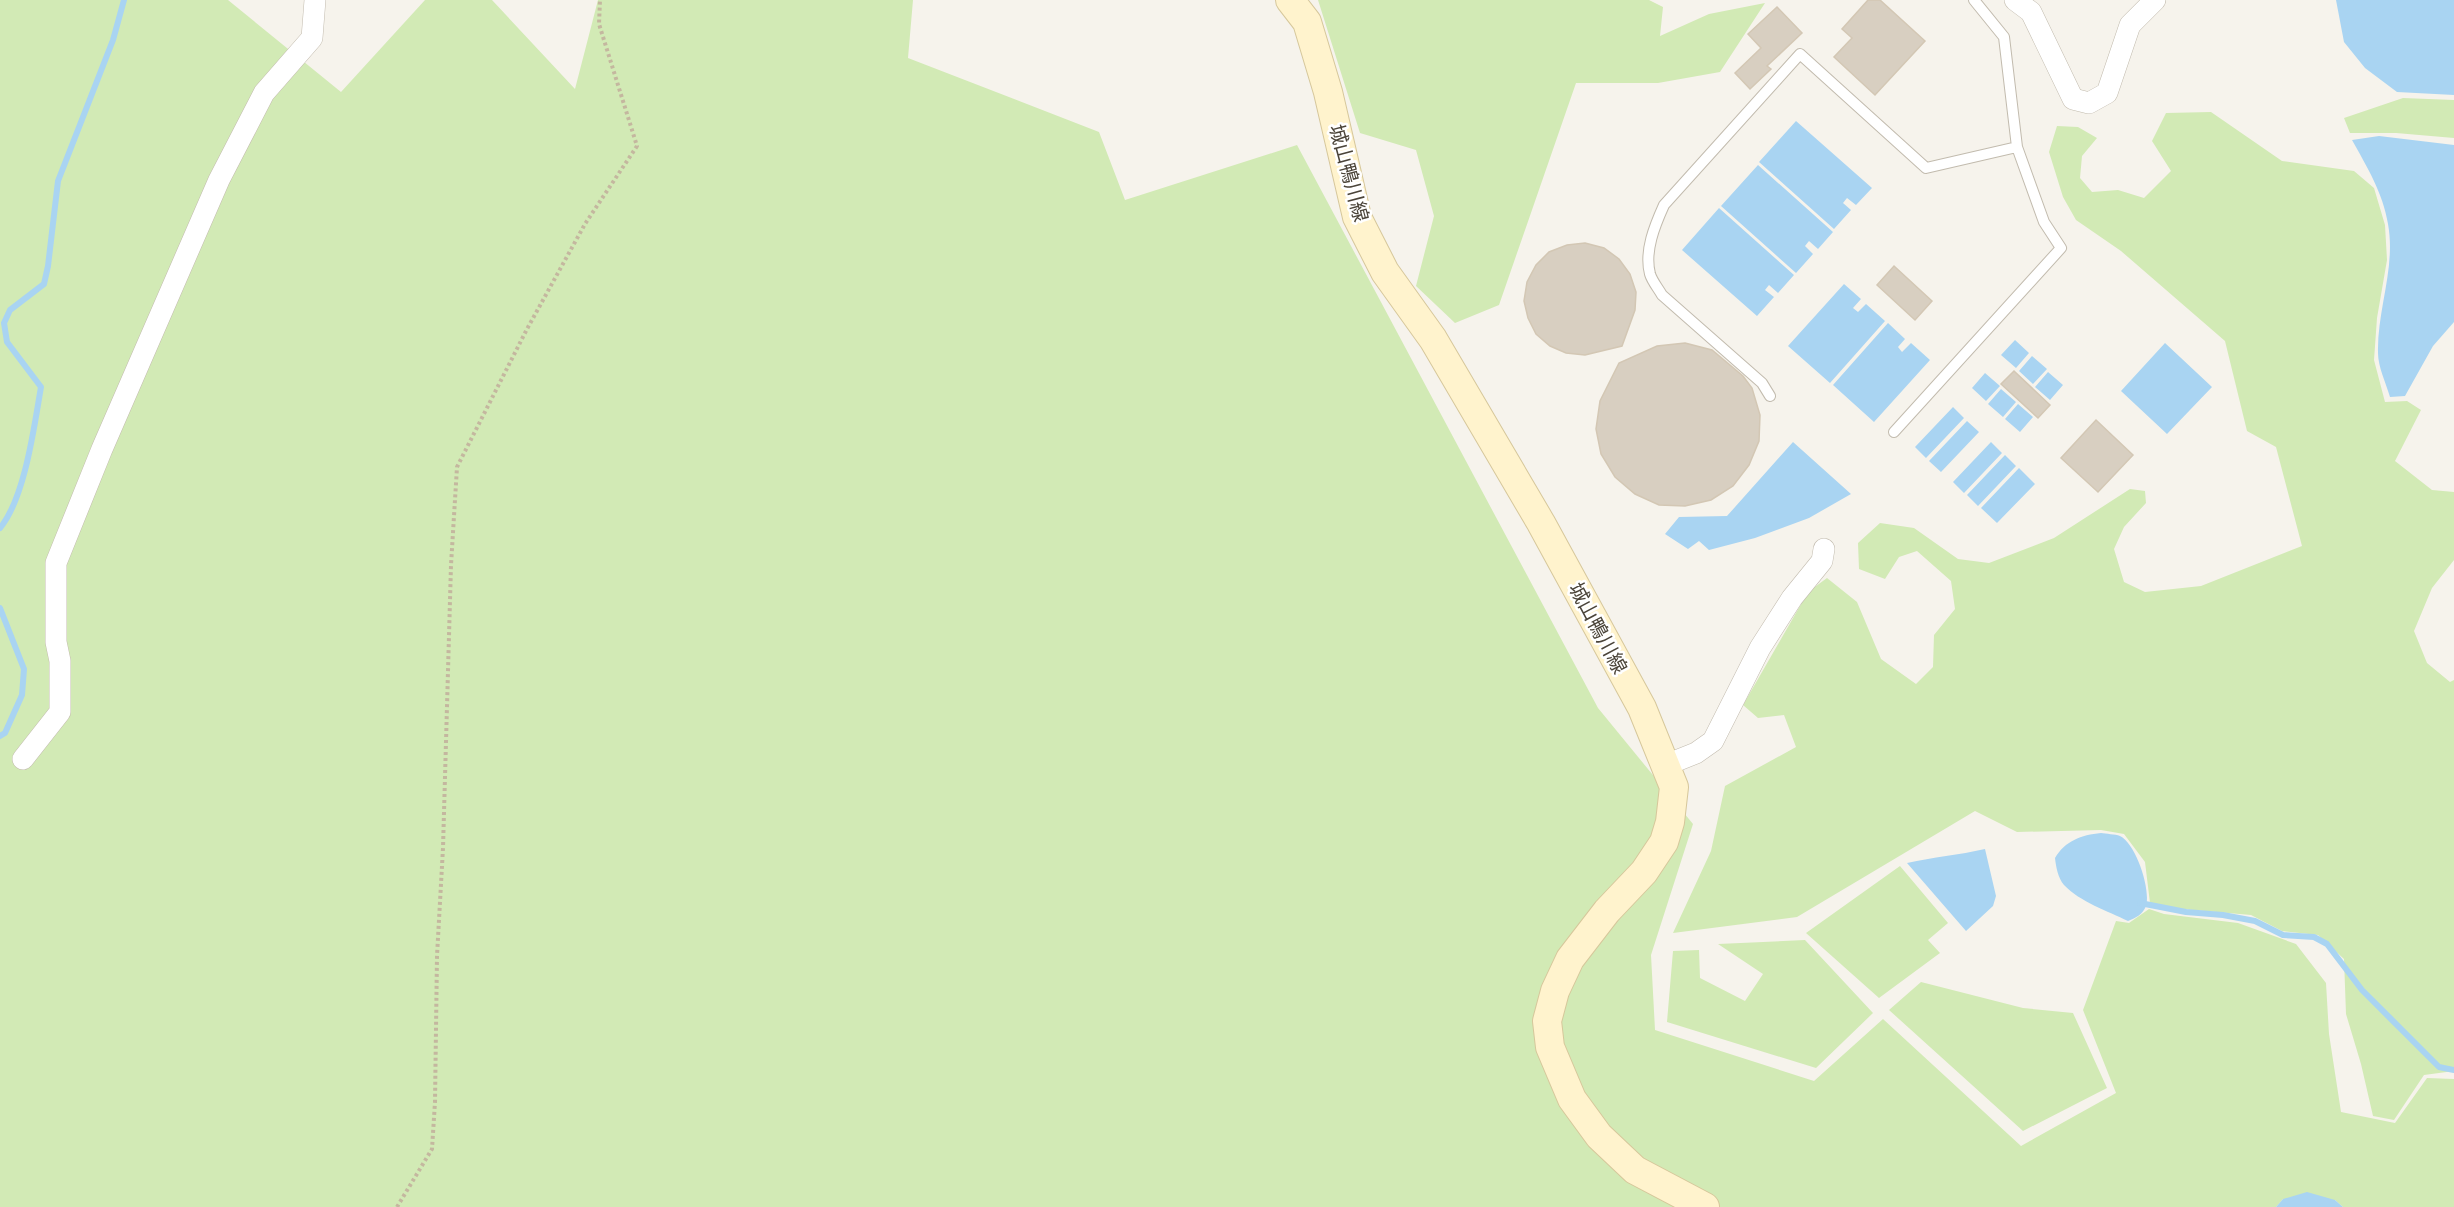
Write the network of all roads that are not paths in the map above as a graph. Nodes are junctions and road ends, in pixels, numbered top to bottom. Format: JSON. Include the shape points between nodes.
{"nodes":[{"id":1,"x":315,"y":0,"type":"edge"},
{"id":2,"x":1290,"y":0,"type":"edge"},
{"id":3,"x":1974,"y":0,"type":"edge"},
{"id":4,"x":2015,"y":0,"type":"edge"},
{"id":5,"x":2155,"y":0,"type":"edge"},
{"id":6,"x":2017,"y":147,"type":"junction"},
{"id":7,"x":1770,"y":396,"type":"dead end"},
{"id":8,"x":1894,"y":432,"type":"dead end"},
{"id":9,"x":1824,"y":549,"type":"dead end"},
{"id":10,"x":23,"y":759,"type":"dead end"},
{"id":11,"x":1666,"y":765,"type":"junction"},
{"id":12,"x":1705,"y":1207,"type":"edge"}],
"edges":[{"from":1,"to":10,"type":"street","via":[[312,38],[264,93],[219,180],[56,563],[60,712]]},
{"from":2,"to":11,"type":"main road","name":"城山鴨川線","via":[[1307,22],[1357,217],[1385,272],[1433,339],[1541,523],[1642,708]]},
{"from":3,"to":6,"type":"lane","via":[[2004,37]]},
{"from":4,"to":5,"type":"street","via":[[2031,12],[2073,99],[2090,103],[2107,93],[2130,25]]},
{"from":6,"to":7,"type":"lane","via":[[1926,168],[1800,54],[1664,205],[1654,227],[1648,261],[1650,276],[1662,295],[1762,383]]},
{"from":6,"to":8,"type":"lane","via":[[2044,222],[2061,248]]},
{"from":9,"to":11,"type":"street","via":[[1822,561],[1760,648],[1713,741]]},
{"from":11,"to":12,"type":"main road","name":"城山鴨川線","via":[[1674,787],[1664,842],[1644,872],[1570,959],[1555,991],[1548,1021],[1550,1047],[1572,1099],[1599,1136],[1635,1170]]}]}
